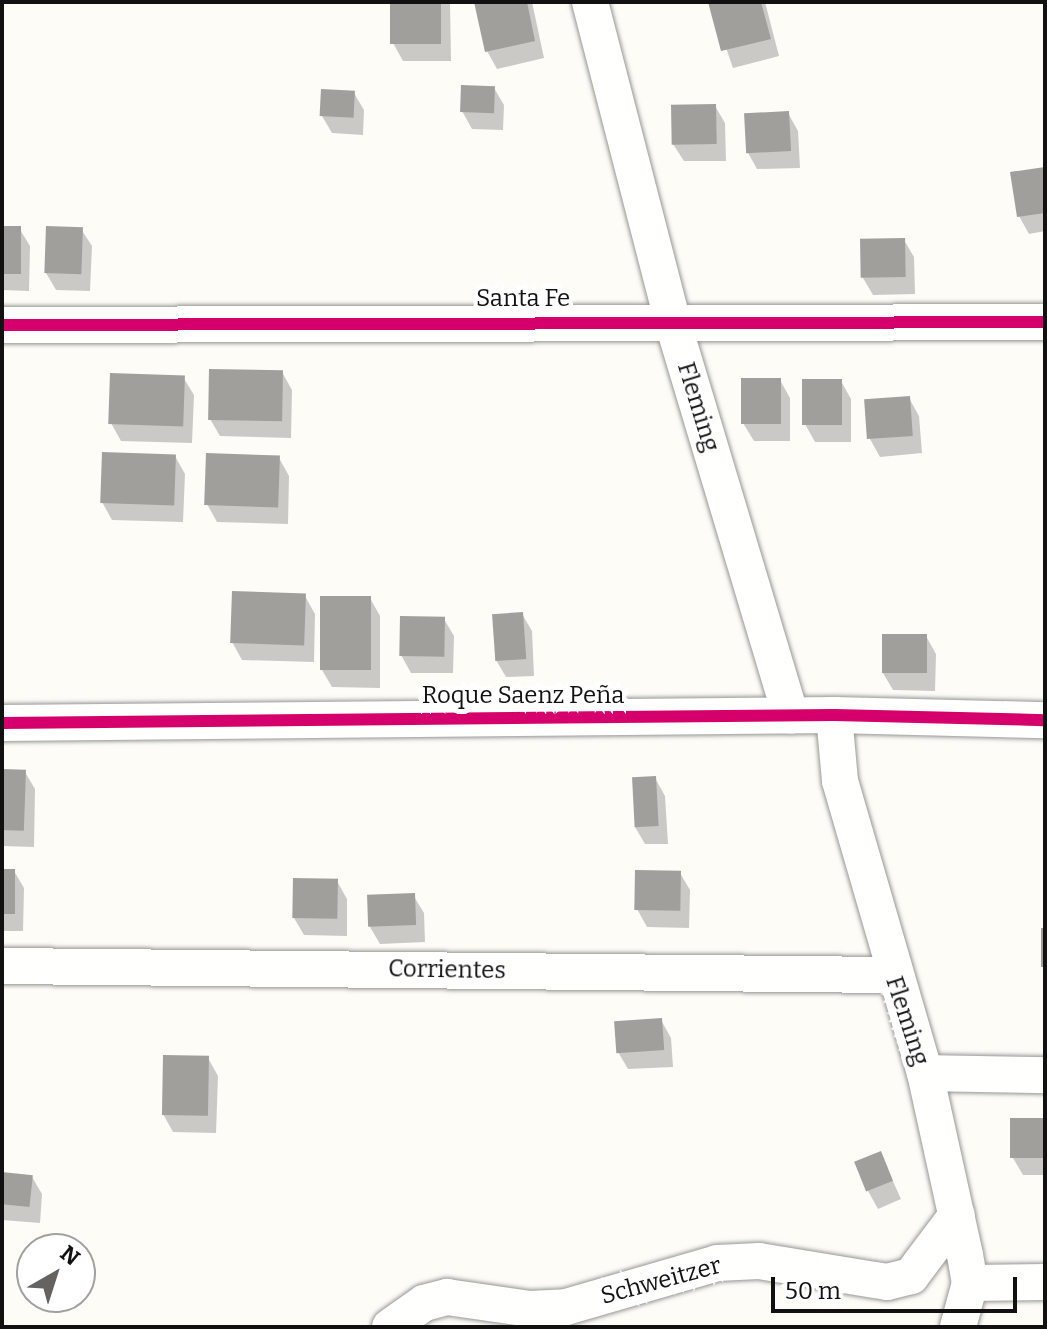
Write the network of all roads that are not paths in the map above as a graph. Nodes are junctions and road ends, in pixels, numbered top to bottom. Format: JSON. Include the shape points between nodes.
{"nodes":[{"id":1,"x":590,"y":2,"type":"edge"},
{"id":2,"x":672,"y":320,"type":"junction"},
{"id":3,"x":1045,"y":322,"type":"edge"},
{"id":4,"x":2,"y":325,"type":"edge"},
{"id":5,"x":834,"y":715,"type":"junction"},
{"id":6,"x":791,"y":716,"type":"junction"},
{"id":7,"x":1045,"y":720,"type":"edge"},
{"id":8,"x":2,"y":723,"type":"edge"},
{"id":9,"x":2,"y":966,"type":"edge"},
{"id":10,"x":892,"y":975,"type":"junction"},
{"id":11,"x":925,"y":1073,"type":"junction"},
{"id":12,"x":1045,"y":1075,"type":"edge"},
{"id":13,"x":957,"y":1215,"type":"junction"},
{"id":14,"x":1045,"y":1282,"type":"edge"},
{"id":15,"x":970,"y":1283,"type":"junction"},
{"id":16,"x":569,"y":1317,"type":"edge"},
{"id":17,"x":390,"y":1327,"type":"edge"},
{"id":18,"x":958,"y":1327,"type":"edge"}],
"edges":[{"from":1,"to":2,"type":"street","name":"Fleming"},
{"from":2,"to":3,"type":"street","name":"Santa Fe"},
{"from":2,"to":4,"type":"street","name":"Santa Fe"},
{"from":2,"to":6,"type":"street","name":"Fleming"},
{"from":5,"to":6,"type":"street","name":"Roque Saenz Peña"},
{"from":5,"to":7,"type":"street","name":"Roque Saenz Peña"},
{"from":5,"to":10,"type":"street","name":"Fleming","via":[[840,781]]},
{"from":6,"to":8,"type":"street","name":"Roque Saenz Peña"},
{"from":9,"to":10,"type":"street","name":"Corrientes"},
{"from":10,"to":11,"type":"street","name":"Fleming"},
{"from":11,"to":12,"type":"street"},
{"from":11,"to":13,"type":"street","name":"Fleming"},
{"from":13,"to":15,"type":"street","name":"Fleming"},
{"from":13,"to":16,"type":"street","name":"Schweitzer","via":[[925,1262],[899,1279],[887,1282],[759,1261],[717,1263]]},
{"from":14,"to":15,"type":"street"},
{"from":15,"to":18,"type":"street","name":"Fleming"},
{"from":16,"to":17,"type":"street","name":"Schweitzer","via":[[447,1297],[424,1303]]}]}
